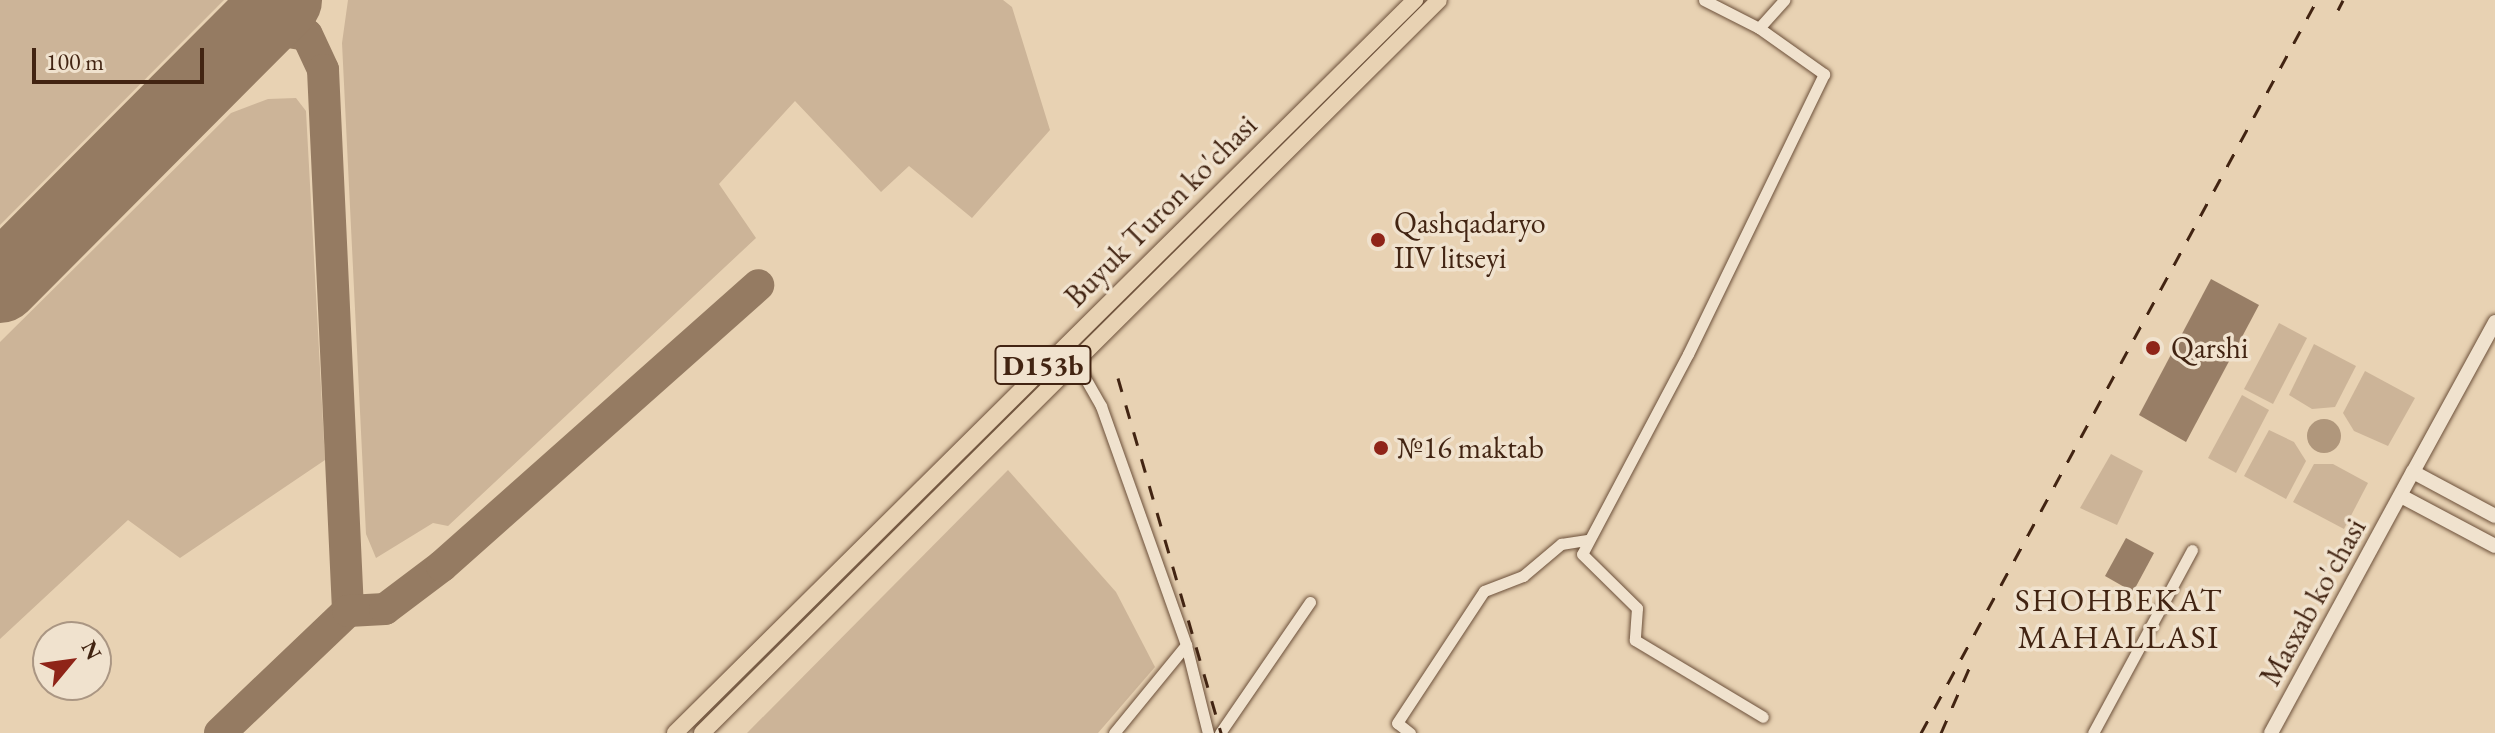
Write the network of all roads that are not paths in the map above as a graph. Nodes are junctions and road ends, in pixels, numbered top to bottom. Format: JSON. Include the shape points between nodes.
{"nodes":[{"id":1,"x":1415,"y":0,"type":"edge"},
{"id":2,"x":1439,"y":0,"type":"edge"},
{"id":3,"x":1704,"y":0,"type":"edge"},
{"id":4,"x":1784,"y":0,"type":"edge"},
{"id":5,"x":1759,"y":28,"type":"junction"},
{"id":6,"x":2495,"y":322,"type":"edge"},
{"id":7,"x":1063,"y":346,"type":"junction"},
{"id":8,"x":1075,"y":359,"type":"junction"},
{"id":9,"x":2413,"y":472,"type":"junction"},
{"id":10,"x":2401,"y":496,"type":"junction"},
{"id":11,"x":2495,"y":516,"type":"edge"},
{"id":12,"x":1586,"y":540,"type":"junction"},
{"id":13,"x":2495,"y":546,"type":"edge"},
{"id":14,"x":2192,"y":550,"type":"dead end"},
{"id":15,"x":1310,"y":602,"type":"dead end"},
{"id":16,"x":1186,"y":645,"type":"junction"},
{"id":17,"x":1763,"y":717,"type":"dead end"},
{"id":18,"x":675,"y":733,"type":"edge"},
{"id":19,"x":702,"y":733,"type":"edge"},
{"id":20,"x":1114,"y":733,"type":"edge"},
{"id":21,"x":1208,"y":733,"type":"edge"},
{"id":22,"x":1220,"y":733,"type":"edge"},
{"id":23,"x":1410,"y":733,"type":"edge"},
{"id":24,"x":2093,"y":733,"type":"edge"},
{"id":25,"x":2271,"y":733,"type":"edge"}],
"edges":[{"from":1,"to":7,"type":"main road","name":"Buyuk Turon ko'chasi","number":"D153b"},
{"from":2,"to":8,"type":"main road","name":"Buyuk Turon ko'chasi","number":"D153b"},
{"from":3,"to":5,"type":"street"},
{"from":4,"to":5,"type":"street"},
{"from":5,"to":12,"type":"street","via":[[1824,74],[1688,354]]},
{"from":6,"to":9,"type":"main road"},
{"from":7,"to":8,"type":"street"},
{"from":7,"to":18,"type":"main road","name":"Buyuk Turon ko'chasi","number":"D153b"},
{"from":8,"to":16,"type":"street","via":[[1093,384]]},
{"from":8,"to":19,"type":"main road","name":"Buyuk Turon ko'chasi","number":"D153b"},
{"from":9,"to":10,"type":"main road","name":"Masxab ko'chasi"},
{"from":9,"to":11,"type":"main road"},
{"from":10,"to":13,"type":"main road"},
{"from":10,"to":25,"type":"main road","name":"Masxab ko'chasi"},
{"from":12,"to":17,"type":"street","via":[[1582,554],[1637,608],[1635,640]]},
{"from":12,"to":23,"type":"street","via":[[1561,544],[1523,576],[1484,591],[1397,723]]},
{"from":14,"to":24,"type":"street"},
{"from":15,"to":22,"type":"street"},
{"from":16,"to":20,"type":"street"},
{"from":16,"to":21,"type":"street"}]}
